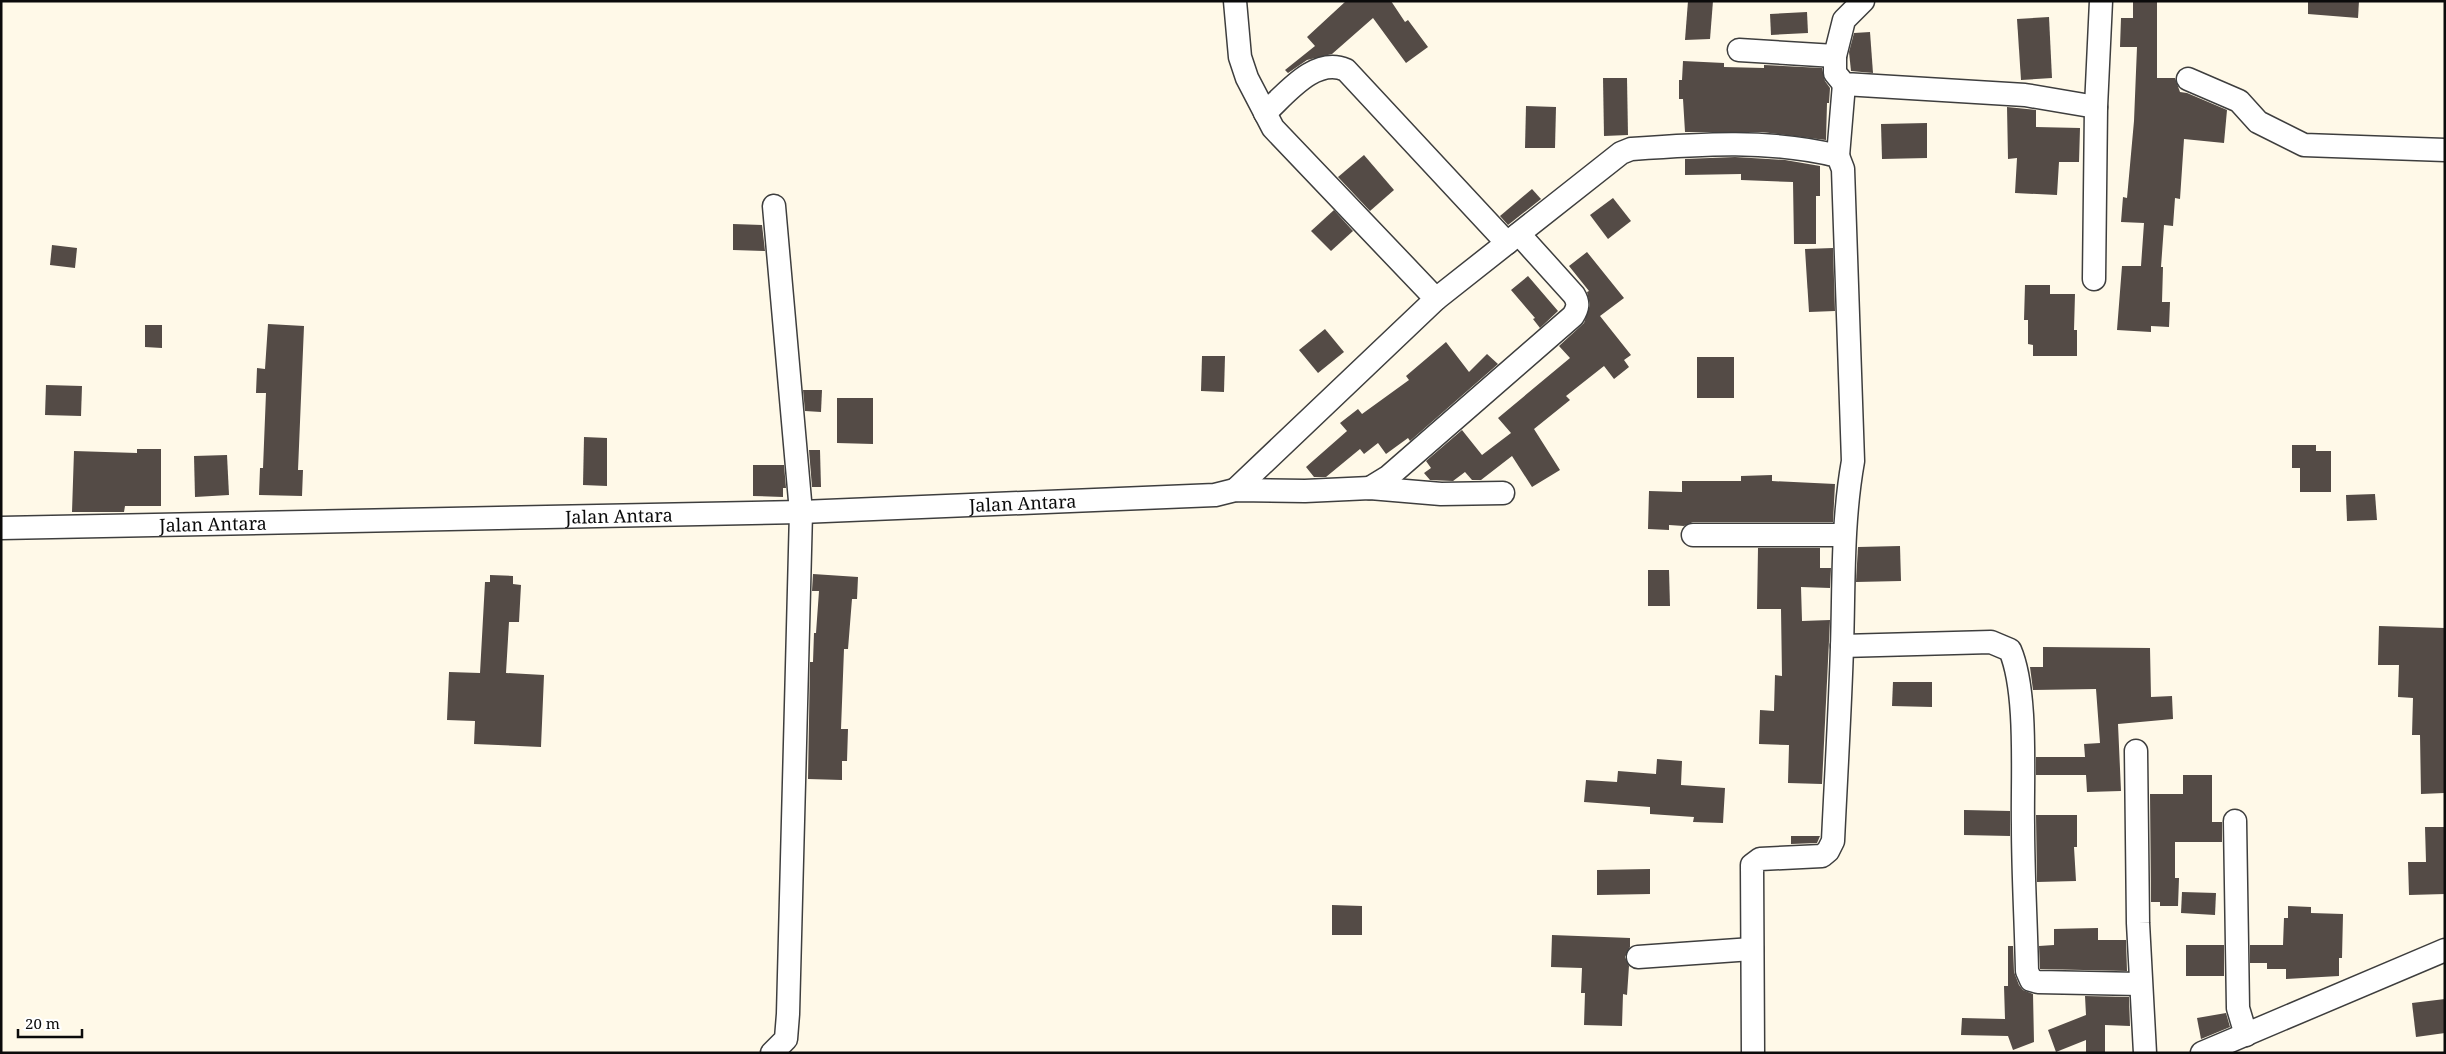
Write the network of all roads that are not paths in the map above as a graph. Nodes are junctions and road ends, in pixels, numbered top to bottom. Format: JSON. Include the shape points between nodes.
{"nodes":[{"id":1,"x":1235,"y":1,"type":"edge"},
{"id":2,"x":1863,"y":1,"type":"edge"},
{"id":3,"x":2101,"y":1,"type":"edge"},
{"id":4,"x":1739,"y":50,"type":"dead end"},
{"id":5,"x":1835,"y":56,"type":"junction"},
{"id":6,"x":2188,"y":79,"type":"dead end"},
{"id":7,"x":1844,"y":84,"type":"junction"},
{"id":8,"x":2096,"y":107,"type":"junction"},
{"id":9,"x":1265,"y":113,"type":"junction"},
{"id":10,"x":2445,"y":150,"type":"edge"},
{"id":11,"x":1838,"y":156,"type":"junction"},
{"id":12,"x":774,"y":206,"type":"dead end"},
{"id":13,"x":1513,"y":238,"type":"junction"},
{"id":14,"x":2094,"y":279,"type":"dead end"},
{"id":15,"x":1436,"y":299,"type":"junction"},
{"id":16,"x":1370,"y":488,"type":"junction"},
{"id":17,"x":1235,"y":490,"type":"junction"},
{"id":18,"x":1503,"y":493,"type":"dead end"},
{"id":19,"x":801,"y":512,"type":"junction"},
{"id":20,"x":1,"y":528,"type":"edge"},
{"id":21,"x":1693,"y":535,"type":"dead end"},
{"id":22,"x":1844,"y":535,"type":"junction"},
{"id":23,"x":1842,"y":646,"type":"junction"},
{"id":24,"x":2136,"y":751,"type":"dead end"},
{"id":25,"x":2236,"y":821,"type":"dead end"},
{"id":26,"x":1752,"y":949,"type":"junction"},
{"id":27,"x":2445,"y":950,"type":"edge"},
{"id":28,"x":1638,"y":957,"type":"dead end"},
{"id":29,"x":2140,"y":984,"type":"junction"},
{"id":30,"x":2246,"y":1034,"type":"junction"},
{"id":31,"x":772,"y":1053,"type":"edge"},
{"id":32,"x":1752,"y":1053,"type":"edge"},
{"id":33,"x":2145,"y":1053,"type":"edge"},
{"id":34,"x":2202,"y":1053,"type":"edge"}],
"edges":[{"from":1,"to":9,"type":"street","via":[[1240,57]]},
{"from":2,"to":5,"type":"street","via":[[1844,20]]},
{"from":3,"to":8,"type":"street"},
{"from":4,"to":5,"type":"street"},
{"from":5,"to":7,"type":"street","via":[[1836,73]]},
{"from":6,"to":10,"type":"street","via":[[2239,101],[2258,122],[2304,145]]},
{"from":7,"to":8,"type":"street","via":[[2025,95]]},
{"from":7,"to":11,"type":"street"},
{"from":8,"to":14,"type":"street"},
{"from":9,"to":13,"type":"street","via":[[1313,71],[1336,65],[1346,70]]},
{"from":9,"to":15,"type":"street","via":[[1273,128]]},
{"from":11,"to":13,"type":"street","via":[[1738,143],[1631,149],[1621,153]]},
{"from":11,"to":22,"type":"street","via":[[1843,169],[1853,461]]},
{"from":12,"to":19,"type":"street"},
{"from":13,"to":15,"type":"street"},
{"from":13,"to":16,"type":"street","via":[[1574,295],[1577,308],[1573,316],[1388,477]]},
{"from":15,"to":17,"type":"street"},
{"from":16,"to":17,"type":"street","name":"Jalan Antara"},
{"from":16,"to":18,"type":"street","name":"Jalan Antara","via":[[1441,494]]},
{"from":17,"to":19,"type":"street","name":"Jalan Antara","via":[[1215,495]]},
{"from":19,"to":20,"type":"street","name":"Jalan Antara"},
{"from":19,"to":31,"type":"street","via":[[788,1014],[786,1039]]},
{"from":21,"to":22,"type":"street"},
{"from":22,"to":23,"type":"street"},
{"from":23,"to":26,"type":"street","via":[[1833,840],[1822,856],[1760,859],[1752,865]]},
{"from":23,"to":29,"type":"street","via":[[1991,642],[2010,650],[2018,678],[2022,742],[2027,971],[2031,980],[2038,982]]},
{"from":24,"to":29,"type":"street"},
{"from":25,"to":30,"type":"street","via":[[2238,1008]]},
{"from":26,"to":28,"type":"street"},
{"from":26,"to":32,"type":"street"},
{"from":27,"to":30,"type":"street"},
{"from":29,"to":33,"type":"street"},
{"from":30,"to":34,"type":"street"}]}
